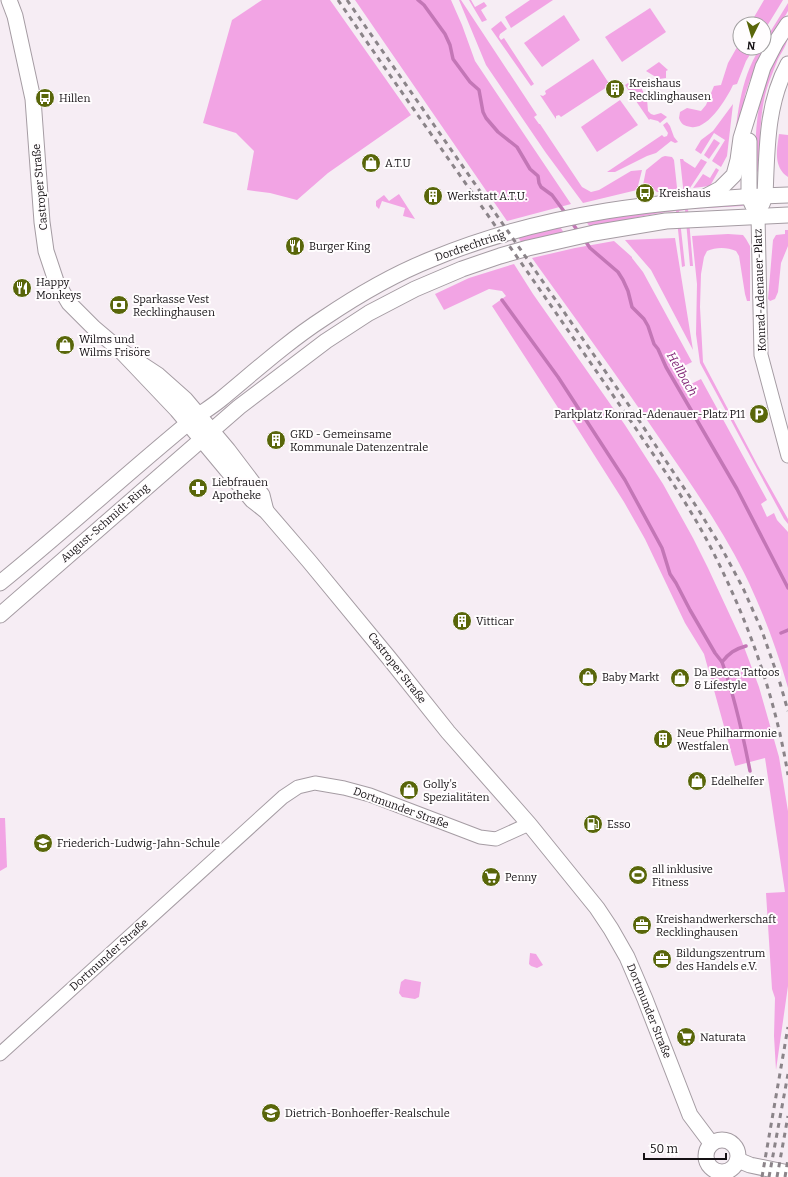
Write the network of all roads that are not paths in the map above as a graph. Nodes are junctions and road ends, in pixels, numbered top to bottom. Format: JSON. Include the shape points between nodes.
{"nodes":[{"id":1,"x":9,"y":0,"type":"edge"},
{"id":2,"x":788,"y":24,"type":"edge"},
{"id":3,"x":788,"y":64,"type":"edge"},
{"id":4,"x":755,"y":92,"type":"junction"},
{"id":5,"x":788,"y":195,"type":"edge"},
{"id":6,"x":765,"y":196,"type":"junction"},
{"id":7,"x":749,"y":197,"type":"junction"},
{"id":8,"x":700,"y":199,"type":"junction"},
{"id":9,"x":788,"y":215,"type":"edge"},
{"id":10,"x":758,"y":216,"type":"junction"},
{"id":11,"x":193,"y":419,"type":"junction"},
{"id":12,"x":206,"y":435,"type":"junction"},
{"id":13,"x":788,"y":456,"type":"edge"},
{"id":14,"x":0,"y":583,"type":"edge"},
{"id":15,"x":0,"y":615,"type":"edge"},
{"id":16,"x":529,"y":824,"type":"junction"},
{"id":17,"x":0,"y":1054,"type":"edge"},
{"id":18,"x":711,"y":1144,"type":"junction"},
{"id":19,"x":738,"y":1160,"type":"junction"},
{"id":20,"x":709,"y":1172,"type":"edge"},
{"id":21,"x":788,"y":1173,"type":"edge"}],
"edges":[{"from":1,"to":11,"type":"main road","name":"Castroper Straße","via":[[15,16],[33,99],[42,222],[48,257],[56,281],[69,303]]},
{"from":2,"to":4,"type":"main road","via":[[763,67]]},
{"from":3,"to":6,"type":"main road","via":[[776,94],[768,130]]},
{"from":4,"to":7,"type":"main road","via":[[749,137]]},
{"from":4,"to":8,"type":"main road","via":[[741,138],[734,175],[720,189]]},
{"from":5,"to":6,"type":"main road","name":"Dordrechtring"},
{"from":6,"to":7,"type":"main road","name":"Dordrechtring"},
{"from":6,"to":10,"type":"main road"},
{"from":7,"to":8,"type":"main road","name":"Dordrechtring"},
{"from":7,"to":10,"type":"main road"},
{"from":8,"to":11,"type":"main road","name":"Dordrechtring","via":[[582,214],[518,229],[431,259],[360,295],[324,318]]},
{"from":9,"to":10,"type":"main road","name":"Dordrechtring"},
{"from":10,"to":12,"type":"main road","name":"Dordrechtring","via":[[666,221],[594,233],[514,252],[462,269],[415,289],[369,313],[325,342]]},
{"from":10,"to":13,"type":"street","name":"Konrad-Adenauer-Platz","via":[[761,355]]},
{"from":11,"to":12,"type":"main road","name":"Castroper Straße"},
{"from":11,"to":14,"type":"main road","name":"August-Schmidt-Ring"},
{"from":12,"to":15,"type":"main road","name":"August-Schmidt-Ring"},
{"from":12,"to":16,"type":"main road","name":"Castroper Straße","via":[[228,450],[262,495],[266,512],[329,585],[448,732]]},
{"from":16,"to":17,"type":"street","name":"Dortmunder Straße","via":[[496,839],[480,837],[351,790],[314,783],[298,787],[283,797]]},
{"from":16,"to":18,"type":"main road","name":"Dortmunder Straße","via":[[597,908],[627,957],[690,1115]]},
{"from":18,"to":19,"type":"main road","via":[[721,1139],[731,1142],[738,1152]]},
{"from":18,"to":20,"type":"main road","via":[[706,1156]]},
{"from":19,"to":20,"type":"main road","via":[[734,1167],[727,1171]]},
{"from":19,"to":21,"type":"main road"}]}
